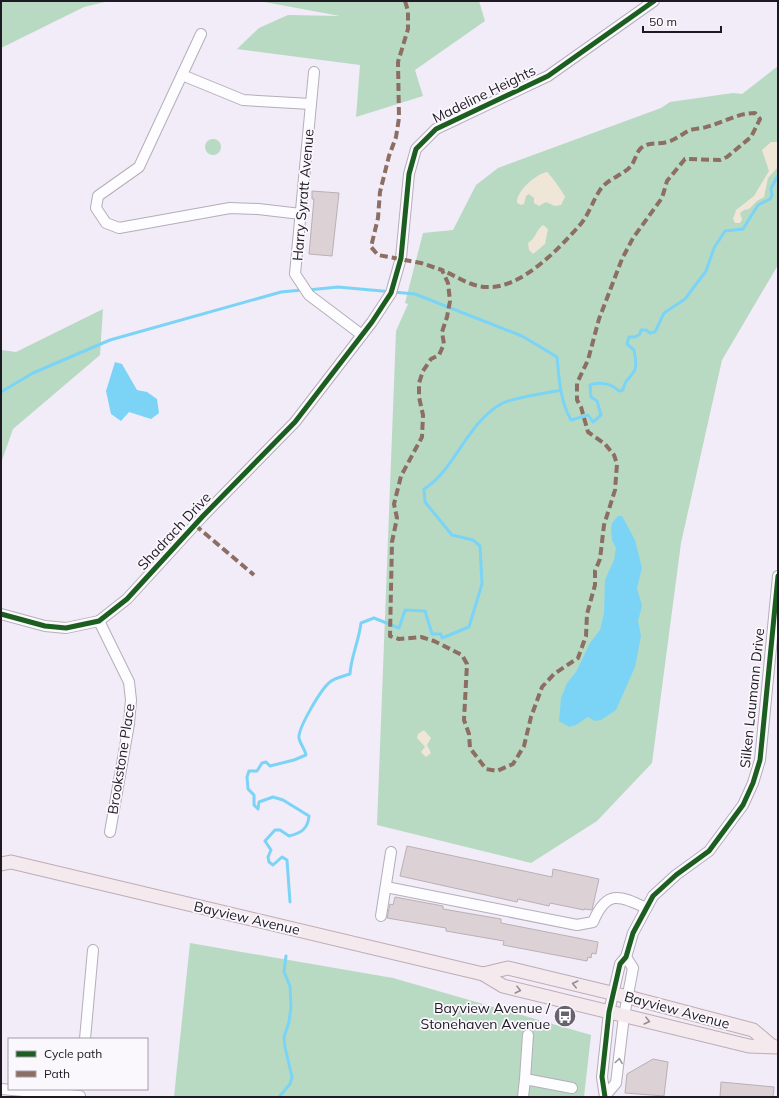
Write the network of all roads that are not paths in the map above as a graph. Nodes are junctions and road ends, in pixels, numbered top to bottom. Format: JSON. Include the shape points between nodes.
{"nodes":[{"id":1,"x":654,"y":1,"type":"edge"},
{"id":2,"x":201,"y":34,"type":"dead end"},
{"id":3,"x":314,"y":72,"type":"dead end"},
{"id":4,"x":182,"y":75,"type":"junction"},
{"id":5,"x":311,"y":104,"type":"junction"},
{"id":6,"x":301,"y":214,"type":"junction"},
{"id":7,"x":362,"y":335,"type":"junction"},
{"id":8,"x":329,"y":378,"type":"joint"},
{"id":9,"x":778,"y":576,"type":"edge"},
{"id":10,"x":1,"y":614,"type":"edge"},
{"id":11,"x":99,"y":621,"type":"junction"},
{"id":12,"x":110,"y":832,"type":"dead end"},
{"id":13,"x":391,"y":852,"type":"dead end"},
{"id":14,"x":4,"y":860,"type":"edge"},
{"id":15,"x":386,"y":887,"type":"junction"},
{"id":16,"x":646,"y":908,"type":"junction"},
{"id":17,"x":381,"y":916,"type":"dead end"},
{"id":18,"x":93,"y":950,"type":"dead end"},
{"id":19,"x":626,"y":957,"type":"junction"},
{"id":20,"x":483,"y":974,"type":"junction"},
{"id":21,"x":613,"y":994,"type":"junction"},
{"id":22,"x":628,"y":997,"type":"junction"},
{"id":23,"x":609,"y":1012,"type":"junction"},
{"id":24,"x":624,"y":1016,"type":"junction"},
{"id":25,"x":528,"y":1035,"type":"dead end"},
{"id":26,"x":85,"y":1038,"type":"edge"},
{"id":27,"x":775,"y":1046,"type":"edge"},
{"id":28,"x":524,"y":1079,"type":"junction"},
{"id":29,"x":572,"y":1088,"type":"dead end"},
{"id":30,"x":17,"y":1090,"type":"edge"},
{"id":31,"x":80,"y":1094,"type":"edge"},
{"id":32,"x":605,"y":1096,"type":"edge"},
{"id":33,"x":523,"y":1097,"type":"edge"}],
"edges":[{"from":1,"to":7,"type":"street","name":"Madeline Heights","via":[[548,76],[436,129],[416,150],[409,174],[401,258],[391,293]]},
{"from":2,"to":4,"type":"street"},
{"from":3,"to":5,"type":"street","name":"Harry Syratt Avenue"},
{"from":4,"to":5,"type":"street","via":[[243,100]]},
{"from":4,"to":6,"type":"street","via":[[139,167],[98,196],[96,208],[106,223],[119,228],[230,208]]},
{"from":5,"to":6,"type":"street","name":"Harry Syratt Avenue"},
{"from":6,"to":7,"type":"street","name":"Harry Syratt Avenue","via":[[295,274],[309,295]]},
{"from":7,"to":8,"type":"street","name":"Madeline Heights"},
{"from":8,"to":11,"type":"street","name":"Shadrach Drive","via":[[295,422],[203,516],[127,599]]},
{"from":9,"to":16,"type":"street","name":"Silken Laumann Drive","via":[[760,753],[753,784],[744,805],[709,851],[659,891]]},
{"from":10,"to":11,"type":"street","name":"Shadrach Drive","via":[[45,626],[66,628]]},
{"from":11,"to":12,"type":"street","name":"Brookstone Place","via":[[129,682],[131,700]]},
{"from":13,"to":15,"type":"street"},
{"from":14,"to":20,"type":"main road","name":"Bayview Avenue"},
{"from":15,"to":16,"type":"street","via":[[577,925],[593,922],[600,906],[613,898],[630,900]]},
{"from":15,"to":17,"type":"street"},
{"from":16,"to":19,"type":"street","name":"Silken Laumann Drive","via":[[633,933]]},
{"from":18,"to":26,"type":"street"},
{"from":19,"to":21,"type":"street","name":"Silken Laumann Drive","via":[[620,964]]},
{"from":19,"to":22,"type":"street","via":[[633,968]]},
{"from":21,"to":20,"type":"main road","name":"Bayview Avenue","one_way":true,"via":[[508,968]]},
{"from":20,"to":23,"type":"main road","name":"Bayview Avenue","one_way":true,"via":[[503,986]]},
{"from":21,"to":22,"type":"main road","name":"Bayview Avenue"},
{"from":21,"to":23,"type":"street","name":"Silken Laumann Drive"},
{"from":22,"to":24,"type":"street"},
{"from":22,"to":27,"type":"main road","name":"Bayview Avenue","via":[[753,1030]]},
{"from":23,"to":24,"type":"main road","name":"Bayview Avenue"},
{"from":23,"to":32,"type":"street","name":"Silken Laumann Drive","via":[[602,1077]]},
{"from":24,"to":27,"type":"main road","name":"Bayview Avenue","one_way":true,"via":[[749,1046]]},
{"from":32,"to":24,"type":"street","one_way":true,"via":[[616,1083]]},
{"from":25,"to":28,"type":"street"},
{"from":28,"to":29,"type":"street"},
{"from":28,"to":33,"type":"street"},
{"from":30,"to":31,"type":"street"}]}
